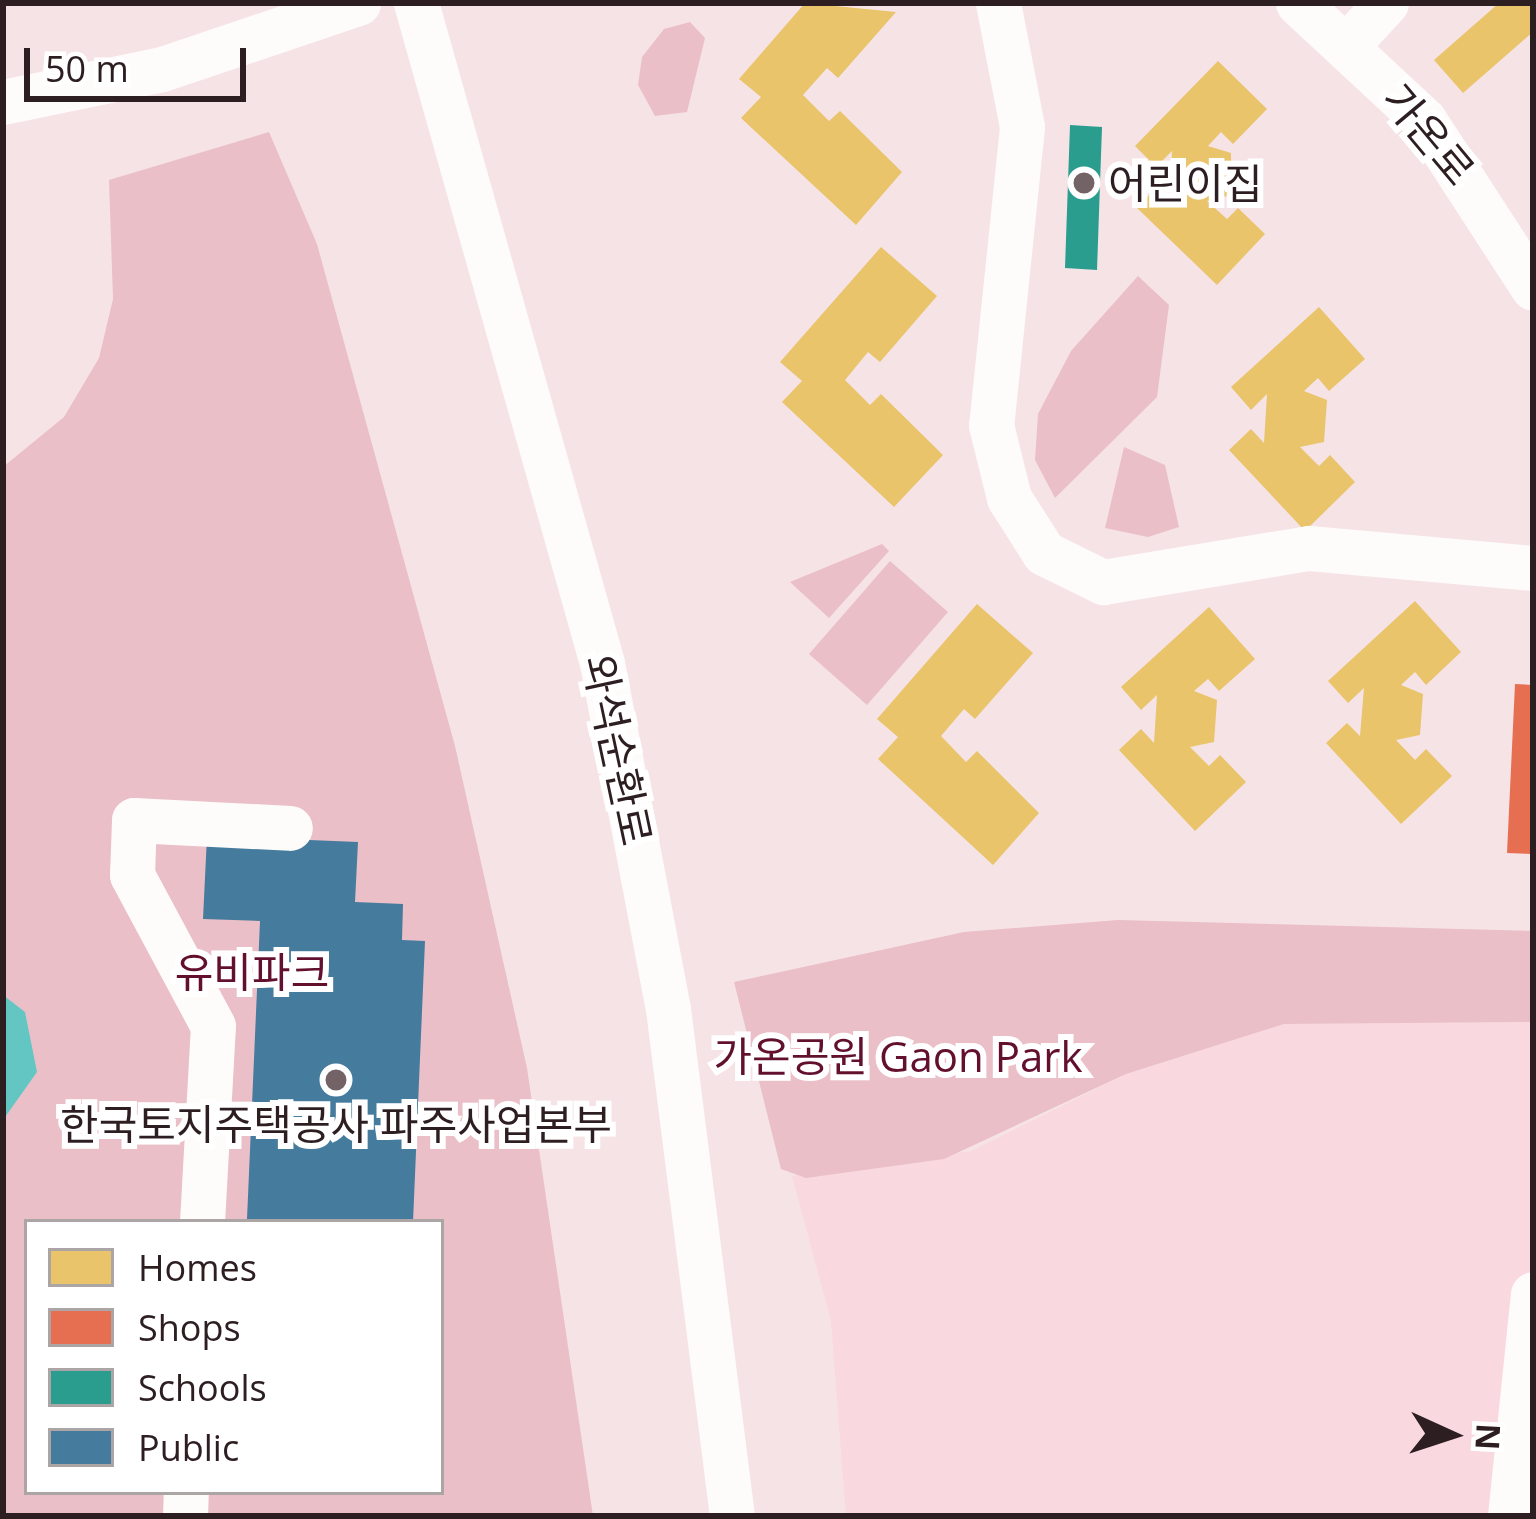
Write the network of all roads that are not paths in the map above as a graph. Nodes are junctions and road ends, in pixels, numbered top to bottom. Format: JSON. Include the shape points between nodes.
{"nodes":[{"id":1,"x":358,"y":3,"type":"edge"},
{"id":2,"x":416,"y":3,"type":"edge"},
{"id":3,"x":1298,"y":3,"type":"edge"},
{"id":4,"x":1386,"y":3,"type":"edge"},
{"id":5,"x":998,"y":33,"type":"edge"},
{"id":6,"x":1348,"y":44,"type":"junction"},
{"id":7,"x":3,"y":102,"type":"edge"},
{"id":8,"x":1533,"y":288,"type":"edge"},
{"id":9,"x":1506,"y":554,"type":"edge"},
{"id":10,"x":290,"y":828,"type":"dead end"},
{"id":11,"x":202,"y":1219,"type":"edge"},
{"id":12,"x":1533,"y":1294,"type":"edge"},
{"id":13,"x":732,"y":1516,"type":"edge"},
{"id":14,"x":1510,"y":1516,"type":"edge"}],
"edges":[{"from":1,"to":7,"type":"street","via":[[162,68]]},
{"from":2,"to":13,"type":"street","name":"와석순환로","via":[[602,663],[668,1009]]},
{"from":3,"to":6,"type":"street","name":"가온로"},
{"from":4,"to":6,"type":"street"},
{"from":5,"to":9,"type":"street","via":[[1021,148],[991,425],[1009,498],[1044,553],[1103,582],[1309,548]]},
{"from":6,"to":8,"type":"street","name":"가온로","via":[[1470,177]]},
{"from":10,"to":11,"type":"street","via":[[134,820],[132,875],[213,1026]]},
{"from":12,"to":14,"type":"street"}]}
